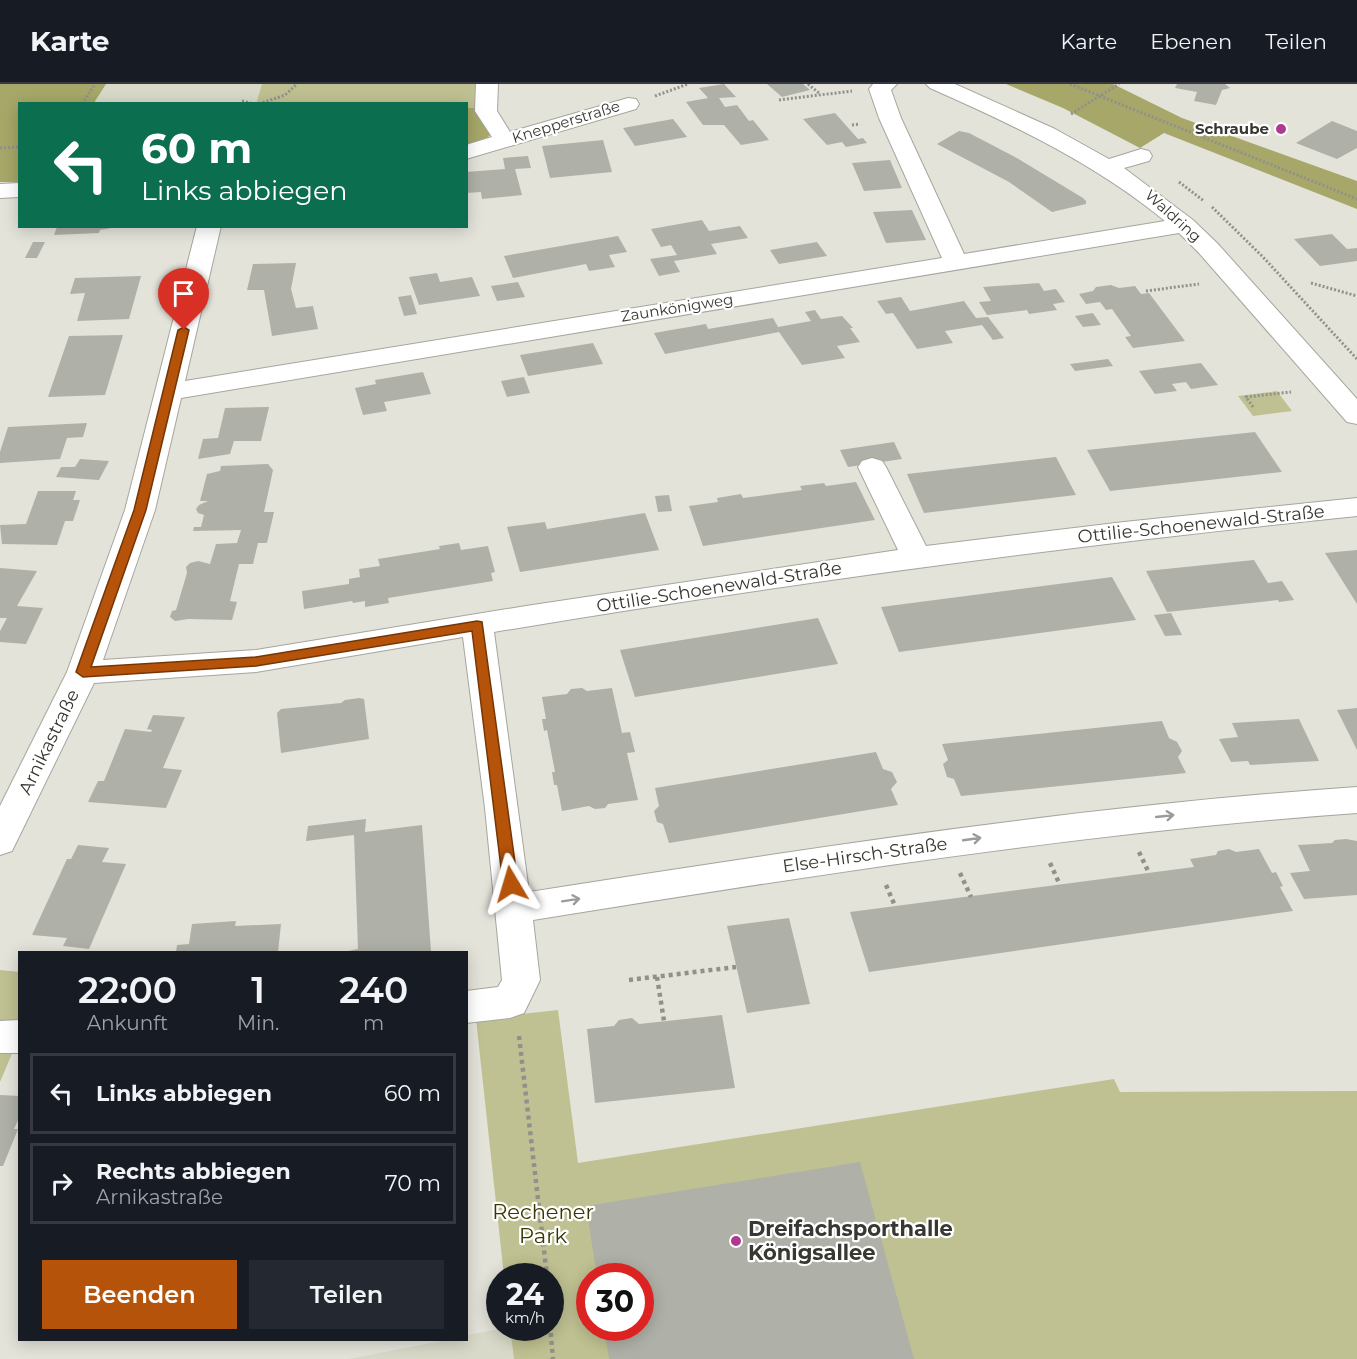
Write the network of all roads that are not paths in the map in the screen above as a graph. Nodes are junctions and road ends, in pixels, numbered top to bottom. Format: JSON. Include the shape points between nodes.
{"nodes":[{"id":1,"x":487,"y":84,"type":"edge"},
{"id":2,"x":886,"y":84,"type":"edge"},
{"id":3,"x":937,"y":84,"type":"edge"},
{"id":4,"x":628,"y":104,"type":"dead end"},
{"id":5,"x":505,"y":141,"type":"junction"},
{"id":6,"x":468,"y":151,"type":"edge"},
{"id":7,"x":1141,"y":156,"type":"dead end"},
{"id":8,"x":1108,"y":166,"type":"junction"},
{"id":9,"x":18,"y":190,"type":"edge"},
{"id":10,"x":0,"y":191,"type":"edge"},
{"id":11,"x":1185,"y":225,"type":"junction"},
{"id":12,"x":209,"y":228,"type":"edge"},
{"id":13,"x":956,"y":262,"type":"junction"},
{"id":14,"x":169,"y":392,"type":"junction"},
{"id":15,"x":1357,"y":416,"type":"edge"},
{"id":16,"x":872,"y":467,"type":"dead end"},
{"id":17,"x":1357,"y":507,"type":"edge"},
{"id":18,"x":916,"y":557,"type":"junction"},
{"id":19,"x":477,"y":625,"type":"junction"},
{"id":20,"x":83,"y":672,"type":"junction"},
{"id":21,"x":1357,"y":800,"type":"edge"},
{"id":22,"x":0,"y":841,"type":"edge"},
{"id":23,"x":514,"y":909,"type":"junction"},
{"id":24,"x":468,"y":1007,"type":"edge"},
{"id":25,"x":18,"y":1036,"type":"edge"},
{"id":26,"x":0,"y":1037,"type":"edge"}],
"edges":[{"from":1,"to":5,"type":"street","name":"Knepperstraße","via":[[486,111]]},
{"from":2,"to":13,"type":"street","via":[[880,89],[890,118]]},
{"from":3,"to":8,"type":"street","name":"Waldring","via":[[1048,133]]},
{"from":4,"to":5,"type":"street","name":"Knepperstraße"},
{"from":5,"to":6,"type":"street","name":"Knepperstraße"},
{"from":7,"to":8,"type":"street"},
{"from":8,"to":11,"type":"street","name":"Waldring"},
{"from":9,"to":10,"type":"street"},
{"from":11,"to":13,"type":"street","name":"Zaunkönigweg"},
{"from":11,"to":15,"type":"street","name":"Waldring"},
{"from":12,"to":14,"type":"street","name":"Arnikastraße"},
{"from":13,"to":14,"type":"street","name":"Zaunkönigweg"},
{"from":14,"to":20,"type":"street","name":"Arnikastraße","via":[[140,510]]},
{"from":16,"to":18,"type":"street"},
{"from":17,"to":18,"type":"street","name":"Ottilie-Schoenewald-Straße"},
{"from":18,"to":19,"type":"street","name":"Ottilie-Schoenewald-Straße"},
{"from":19,"to":20,"type":"street","name":"Ottilie-Schoenewald-Straße","via":[[256,661]]},
{"from":19,"to":23,"type":"street"},
{"from":20,"to":22,"type":"street","name":"Arnikastraße"},
{"from":23,"to":21,"type":"street","name":"Else-Hirsch-Straße","one_way":true,"via":[[1030,831]]},
{"from":23,"to":24,"type":"street","via":[[520,980],[510,1002]]},
{"from":25,"to":26,"type":"street"}]}
